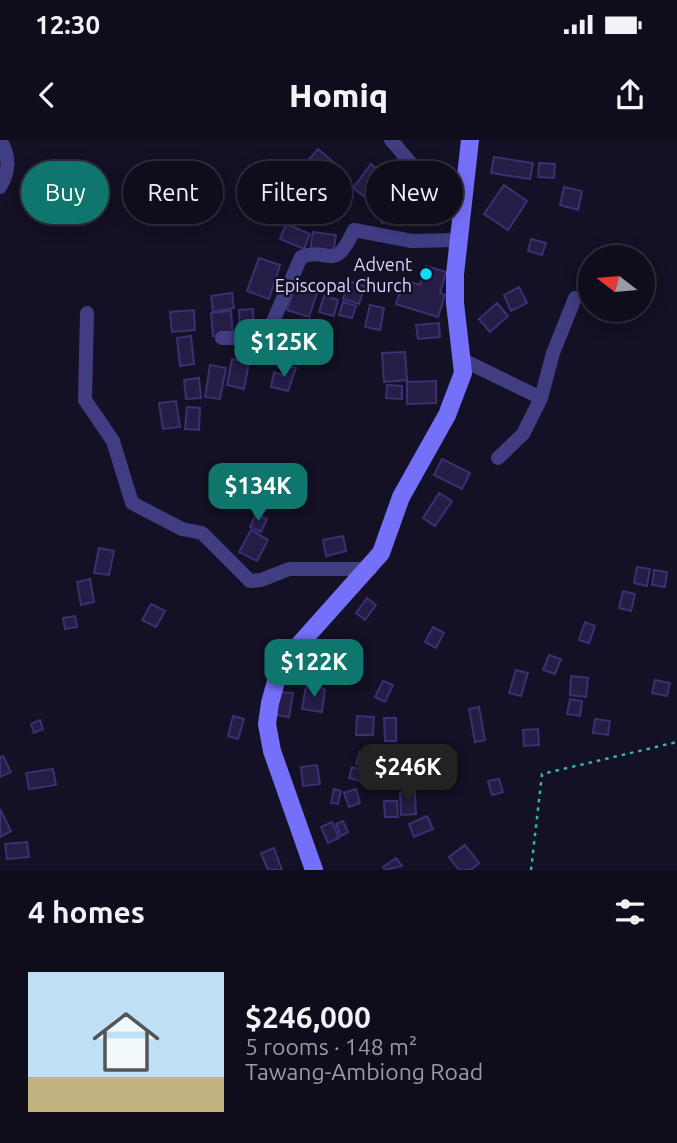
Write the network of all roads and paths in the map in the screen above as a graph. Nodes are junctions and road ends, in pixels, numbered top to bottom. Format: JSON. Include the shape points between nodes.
{"nodes":[{"id":1,"x":0,"y":140,"type":"edge"},
{"id":2,"x":391,"y":140,"type":"edge"},
{"id":3,"x":470,"y":140,"type":"edge"},
{"id":4,"x":410,"y":161,"type":"edge"},
{"id":5,"x":0,"y":187,"type":"edge"},
{"id":6,"x":463,"y":188,"type":"edge"},
{"id":7,"x":458,"y":224,"type":"edge"},
{"id":8,"x":456,"y":240,"type":"junction"},
{"id":9,"x":575,"y":298,"type":"dead end"},
{"id":10,"x":87,"y":313,"type":"dead end"},
{"id":11,"x":222,"y":338,"type":"dead end"},
{"id":12,"x":463,"y":360,"type":"junction"},
{"id":13,"x":541,"y":398,"type":"junction"},
{"id":14,"x":498,"y":458,"type":"dead end"},
{"id":15,"x":370,"y":569,"type":"junction"},
{"id":16,"x":677,"y":742,"type":"edge"},
{"id":17,"x":314,"y":870,"type":"edge"},
{"id":18,"x":531,"y":870,"type":"edge"}],
"edges":[{"from":1,"to":5,"type":"street","via":[[8,155]]},
{"from":2,"to":4,"type":"street"},
{"from":3,"to":6,"type":"main road"},
{"from":7,"to":8,"type":"main road"},
{"from":8,"to":11,"type":"street","via":[[412,241],[354,230],[340,255],[301,257],[268,333],[256,338]]},
{"from":8,"to":12,"type":"main road","via":[[455,303]]},
{"from":9,"to":13,"type":"street"},
{"from":10,"to":15,"type":"street","via":[[85,400],[113,441],[132,503],[174,525],[202,533],[250,581],[289,569]]},
{"from":12,"to":13,"type":"street"},
{"from":12,"to":15,"type":"main road","via":[[463,373],[447,415],[401,497],[381,553]]},
{"from":13,"to":14,"type":"street","via":[[523,434]]},
{"from":15,"to":17,"type":"main road","via":[[289,656],[270,703],[267,724],[272,751]]},
{"from":16,"to":18,"type":"path","via":[[542,774]]}]}
